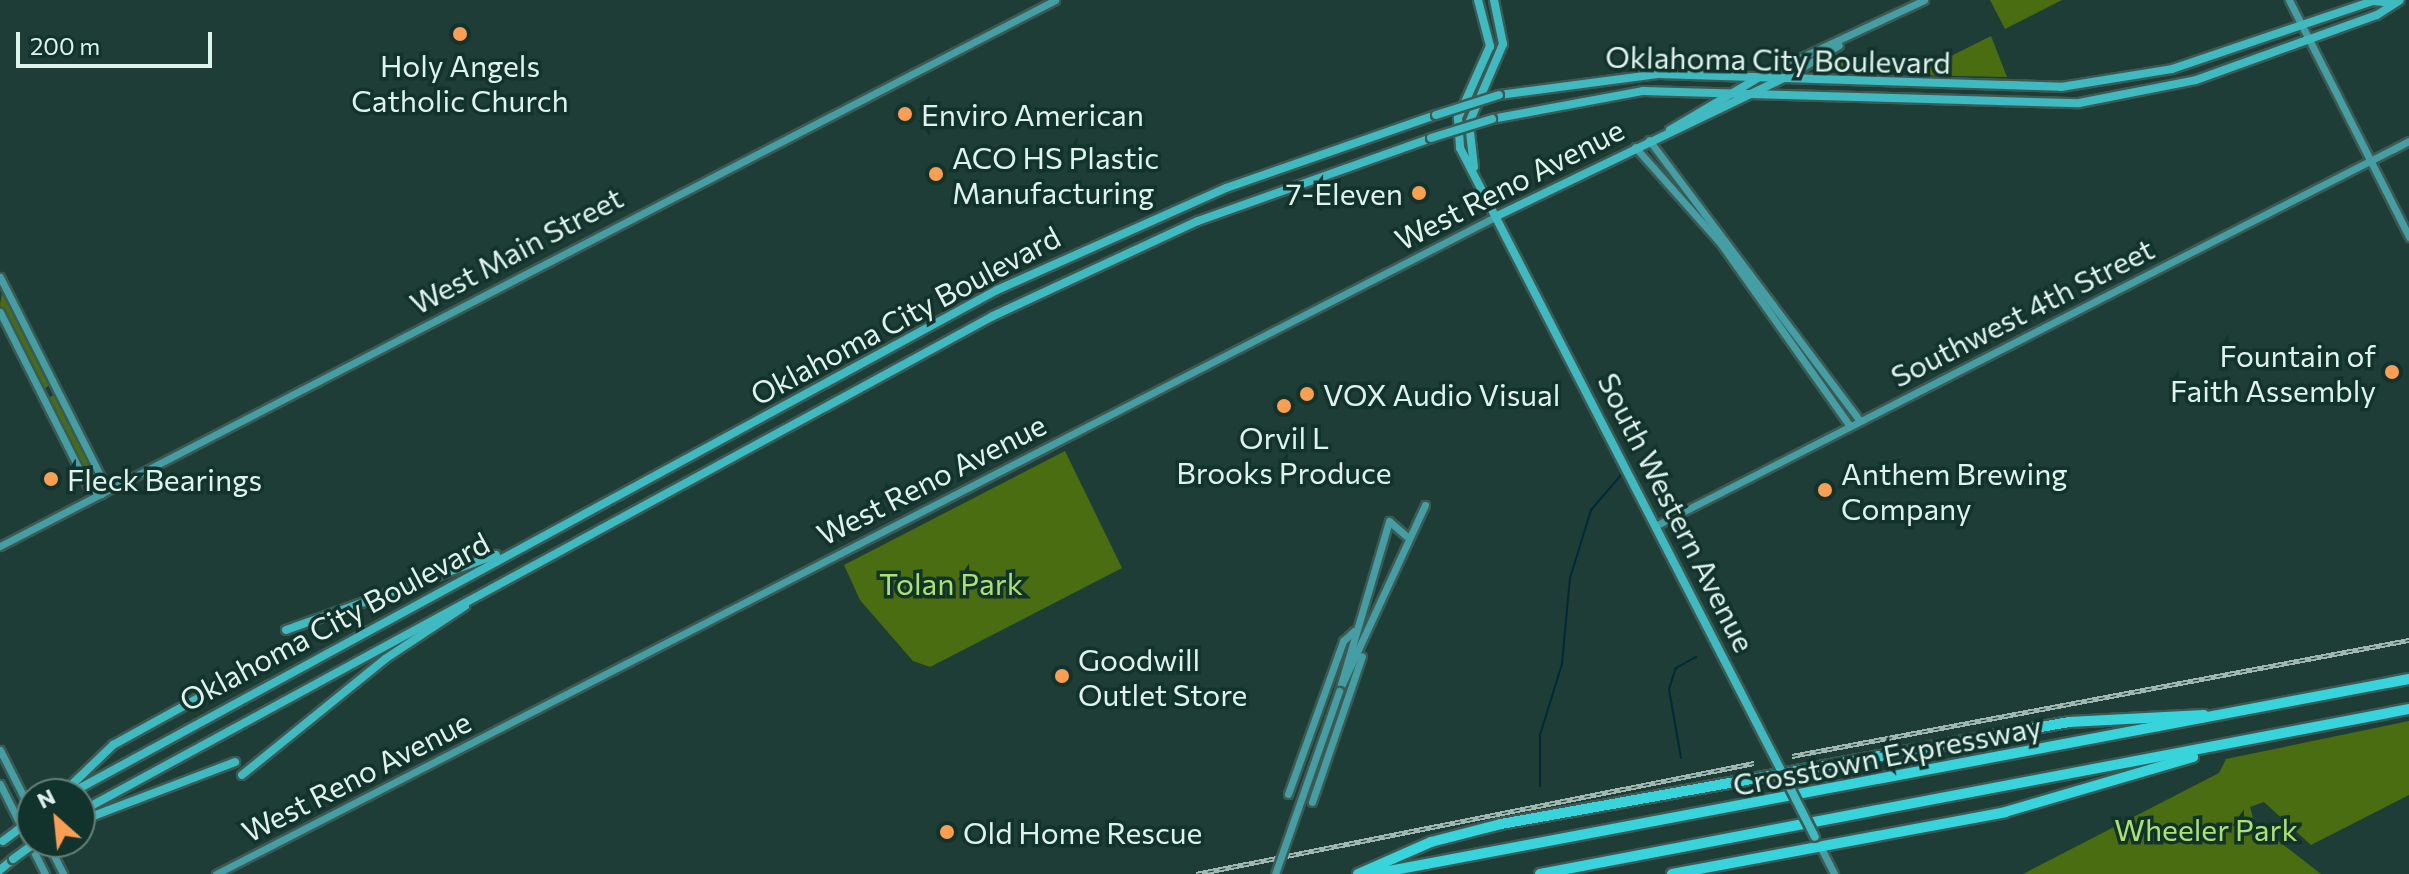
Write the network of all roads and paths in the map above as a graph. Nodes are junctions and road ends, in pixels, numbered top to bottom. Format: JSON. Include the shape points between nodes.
{"nodes":[{"id":1,"x":1055,"y":0,"type":"edge"},
{"id":2,"x":1478,"y":0,"type":"edge"},
{"id":3,"x":1494,"y":0,"type":"edge"},
{"id":4,"x":1924,"y":0,"type":"edge"},
{"id":5,"x":2289,"y":0,"type":"edge"},
{"id":6,"x":2396,"y":2,"type":"edge"},
{"id":7,"x":2302,"y":26,"type":"junction"},
{"id":8,"x":1848,"y":39,"type":"junction"},
{"id":9,"x":2310,"y":40,"type":"junction"},
{"id":10,"x":1759,"y":77,"type":"junction"},
{"id":11,"x":1781,"y":79,"type":"junction"},
{"id":12,"x":1729,"y":93,"type":"junction"},
{"id":13,"x":1753,"y":94,"type":"junction"},
{"id":14,"x":1670,"y":130,"type":"junction"},
{"id":15,"x":1649,"y":140,"type":"junction"},
{"id":16,"x":2409,"y":141,"type":"edge"},
{"id":17,"x":1635,"y":147,"type":"junction"},
{"id":18,"x":2371,"y":160,"type":"junction"},
{"id":19,"x":1475,"y":172,"type":"junction"},
{"id":20,"x":1499,"y":215,"type":"junction"},
{"id":21,"x":2409,"y":237,"type":"edge"},
{"id":22,"x":0,"y":277,"type":"edge"},
{"id":23,"x":0,"y":312,"type":"edge"},
{"id":24,"x":1860,"y":421,"type":"junction"},
{"id":25,"x":1850,"y":426,"type":"junction"},
{"id":26,"x":101,"y":494,"type":"junction"},
{"id":27,"x":1425,"y":505,"type":"dead end"},
{"id":28,"x":1657,"y":525,"type":"junction"},
{"id":29,"x":1406,"y":536,"type":"junction"},
{"id":30,"x":523,"y":545,"type":"junction"},
{"id":31,"x":0,"y":546,"type":"edge"},
{"id":32,"x":520,"y":571,"type":"junction"},
{"id":33,"x":286,"y":630,"type":"dead end"},
{"id":34,"x":1354,"y":631,"type":"junction"},
{"id":35,"x":1364,"y":644,"type":"junction"},
{"id":36,"x":2409,"y":679,"type":"edge"},
{"id":37,"x":1339,"y":691,"type":"junction"},
{"id":38,"x":202,"y":696,"type":"dead end"},
{"id":39,"x":2409,"y":709,"type":"edge"},
{"id":40,"x":2242,"y":713,"type":"junction"},
{"id":41,"x":2225,"y":746,"type":"junction"},
{"id":42,"x":0,"y":750,"type":"edge"},
{"id":43,"x":235,"y":762,"type":"dead end"},
{"id":44,"x":1783,"y":774,"type":"junction"},
{"id":45,"x":242,"y":775,"type":"dead end"},
{"id":46,"x":79,"y":778,"type":"edge"},
{"id":47,"x":96,"y":779,"type":"edge"},
{"id":48,"x":16,"y":782,"type":"edge"},
{"id":49,"x":0,"y":784,"type":"edge"},
{"id":50,"x":1288,"y":794,"type":"dead end"},
{"id":51,"x":16,"y":799,"type":"edge"},
{"id":52,"x":8,"y":800,"type":"junction"},
{"id":53,"x":1312,"y":802,"type":"dead end"},
{"id":54,"x":96,"y":803,"type":"edge"},
{"id":55,"x":96,"y":815,"type":"edge"},
{"id":56,"x":1817,"y":842,"type":"junction"},
{"id":57,"x":16,"y":857,"type":"edge"},
{"id":58,"x":0,"y":870,"type":"edge"},
{"id":59,"x":45,"y":874,"type":"edge"},
{"id":60,"x":216,"y":874,"type":"edge"},
{"id":61,"x":1275,"y":874,"type":"edge"},
{"id":62,"x":1358,"y":874,"type":"edge"},
{"id":63,"x":1373,"y":874,"type":"edge"},
{"id":64,"x":1540,"y":874,"type":"edge"},
{"id":65,"x":1672,"y":874,"type":"edge"},
{"id":66,"x":1834,"y":874,"type":"edge"}],
"edges":[{"from":1,"to":26,"type":"main road","name":"West Main Street"},
{"from":2,"to":19,"type":"main road","name":"South Western Avenue","via":[[1490,46],[1455,129]]},
{"from":3,"to":19,"type":"main road","via":[[1503,44],[1469,123]]},
{"from":4,"to":8,"type":"main road","name":"West Reno Avenue"},
{"from":5,"to":7,"type":"main road"},
{"from":6,"to":7,"type":"main road","name":"Oklahoma City Boulevard","via":[[2373,1]]},
{"from":6,"to":9,"type":"main road","name":"Oklahoma City Boulevard"},
{"from":7,"to":9,"type":"main road"},
{"from":7,"to":11,"type":"main road","name":"Oklahoma City Boulevard","via":[[2172,69],[2088,84],[2003,89]]},
{"from":8,"to":10,"type":"main road","name":"West Reno Avenue"},
{"from":8,"to":11,"type":"main road","name":"West Reno Avenue"},
{"from":9,"to":13,"type":"main road","name":"Oklahoma City Boulevard","via":[[2182,84],[2079,103]]},
{"from":9,"to":18,"type":"main road"},
{"from":10,"to":11,"type":"main road","name":"Oklahoma City Boulevard"},
{"from":10,"to":12,"type":"main road","name":"West Reno Avenue"},
{"from":10,"to":30,"type":"main road","name":"Oklahoma City Boulevard","bridge":true,"via":[[1615,76],[1499,95],[1109,236]]},
{"from":11,"to":13,"type":"main road","name":"West Reno Avenue"},
{"from":12,"to":13,"type":"main road","name":"Oklahoma City Boulevard"},
{"from":12,"to":14,"type":"main road","name":"West Reno Avenue"},
{"from":12,"to":32,"type":"main road","name":"Oklahoma City Boulevard","bridge":true,"via":[[1608,94],[1492,119],[1130,250]]},
{"from":13,"to":14,"type":"main road","name":"West Reno Avenue"},
{"from":14,"to":15,"type":"main road","name":"West Reno Avenue"},
{"from":15,"to":17,"type":"main road","name":"West Reno Avenue"},
{"from":15,"to":24,"type":"main road"},
{"from":16,"to":18,"type":"main road","name":"Southwest 4th Street"},
{"from":17,"to":20,"type":"main road","name":"West Reno Avenue"},
{"from":17,"to":25,"type":"main road","via":[[1721,244]]},
{"from":18,"to":21,"type":"main road"},
{"from":18,"to":24,"type":"main road","name":"Southwest 4th Street"},
{"from":19,"to":20,"type":"main road","name":"South Western Avenue"},
{"from":20,"to":28,"type":"main road","name":"South Western Avenue"},
{"from":20,"to":60,"type":"main road","name":"West Reno Avenue"},
{"from":22,"to":26,"type":"main road","via":[[102,479]]},
{"from":23,"to":26,"type":"main road","via":[[88,487]]},
{"from":24,"to":25,"type":"main road","name":"Southwest 4th Street"},
{"from":25,"to":28,"type":"main road","name":"Southwest 4th Street"},
{"from":26,"to":31,"type":"main road","name":"West Main Street"},
{"from":27,"to":29,"type":"main road"},
{"from":28,"to":44,"type":"main road","name":"South Western Avenue"},
{"from":29,"to":34,"type":"main road","via":[[1389,521]]},
{"from":29,"to":35,"type":"main road"},
{"from":30,"to":33,"type":"main road"},
{"from":30,"to":47,"type":"main road","name":"Oklahoma City Boulevard"},
{"from":32,"to":45,"type":"main road","via":[[385,659]]},
{"from":32,"to":54,"type":"main road","name":"Oklahoma City Boulevard"},
{"from":34,"to":37,"type":"main road"},
{"from":34,"to":50,"type":"main road","via":[[1343,641]]},
{"from":35,"to":37,"type":"main road"},
{"from":35,"to":53,"type":"main road"},
{"from":36,"to":40,"type":"highway","name":"Crosstown Expressway"},
{"from":37,"to":61,"type":"main road","bridge":true},
{"from":38,"to":46,"type":"main road","via":[[113,745]]},
{"from":39,"to":41,"type":"highway","name":"Crosstown Expressway"},
{"from":40,"to":44,"type":"highway","via":[[2069,722]]},
{"from":40,"to":63,"type":"highway","name":"Crosstown Expressway"},
{"from":41,"to":56,"type":"highway","via":[[2052,801]]},
{"from":41,"to":64,"type":"highway","name":"Crosstown Expressway"},
{"from":42,"to":48,"type":"main road"},
{"from":43,"to":55,"type":"main road"},
{"from":44,"to":56,"type":"main road","name":"South Western Avenue","bridge":true},
{"from":44,"to":62,"type":"highway","via":[[1501,824],[1431,842]]},
{"from":49,"to":52,"type":"main road"},
{"from":51,"to":52,"type":"main road"},
{"from":52,"to":59,"type":"main road"},
{"from":56,"to":65,"type":"highway"},
{"from":56,"to":66,"type":"main road","name":"South Western Avenue"},
{"from":57,"to":58,"type":"main road","bridge":true}]}
